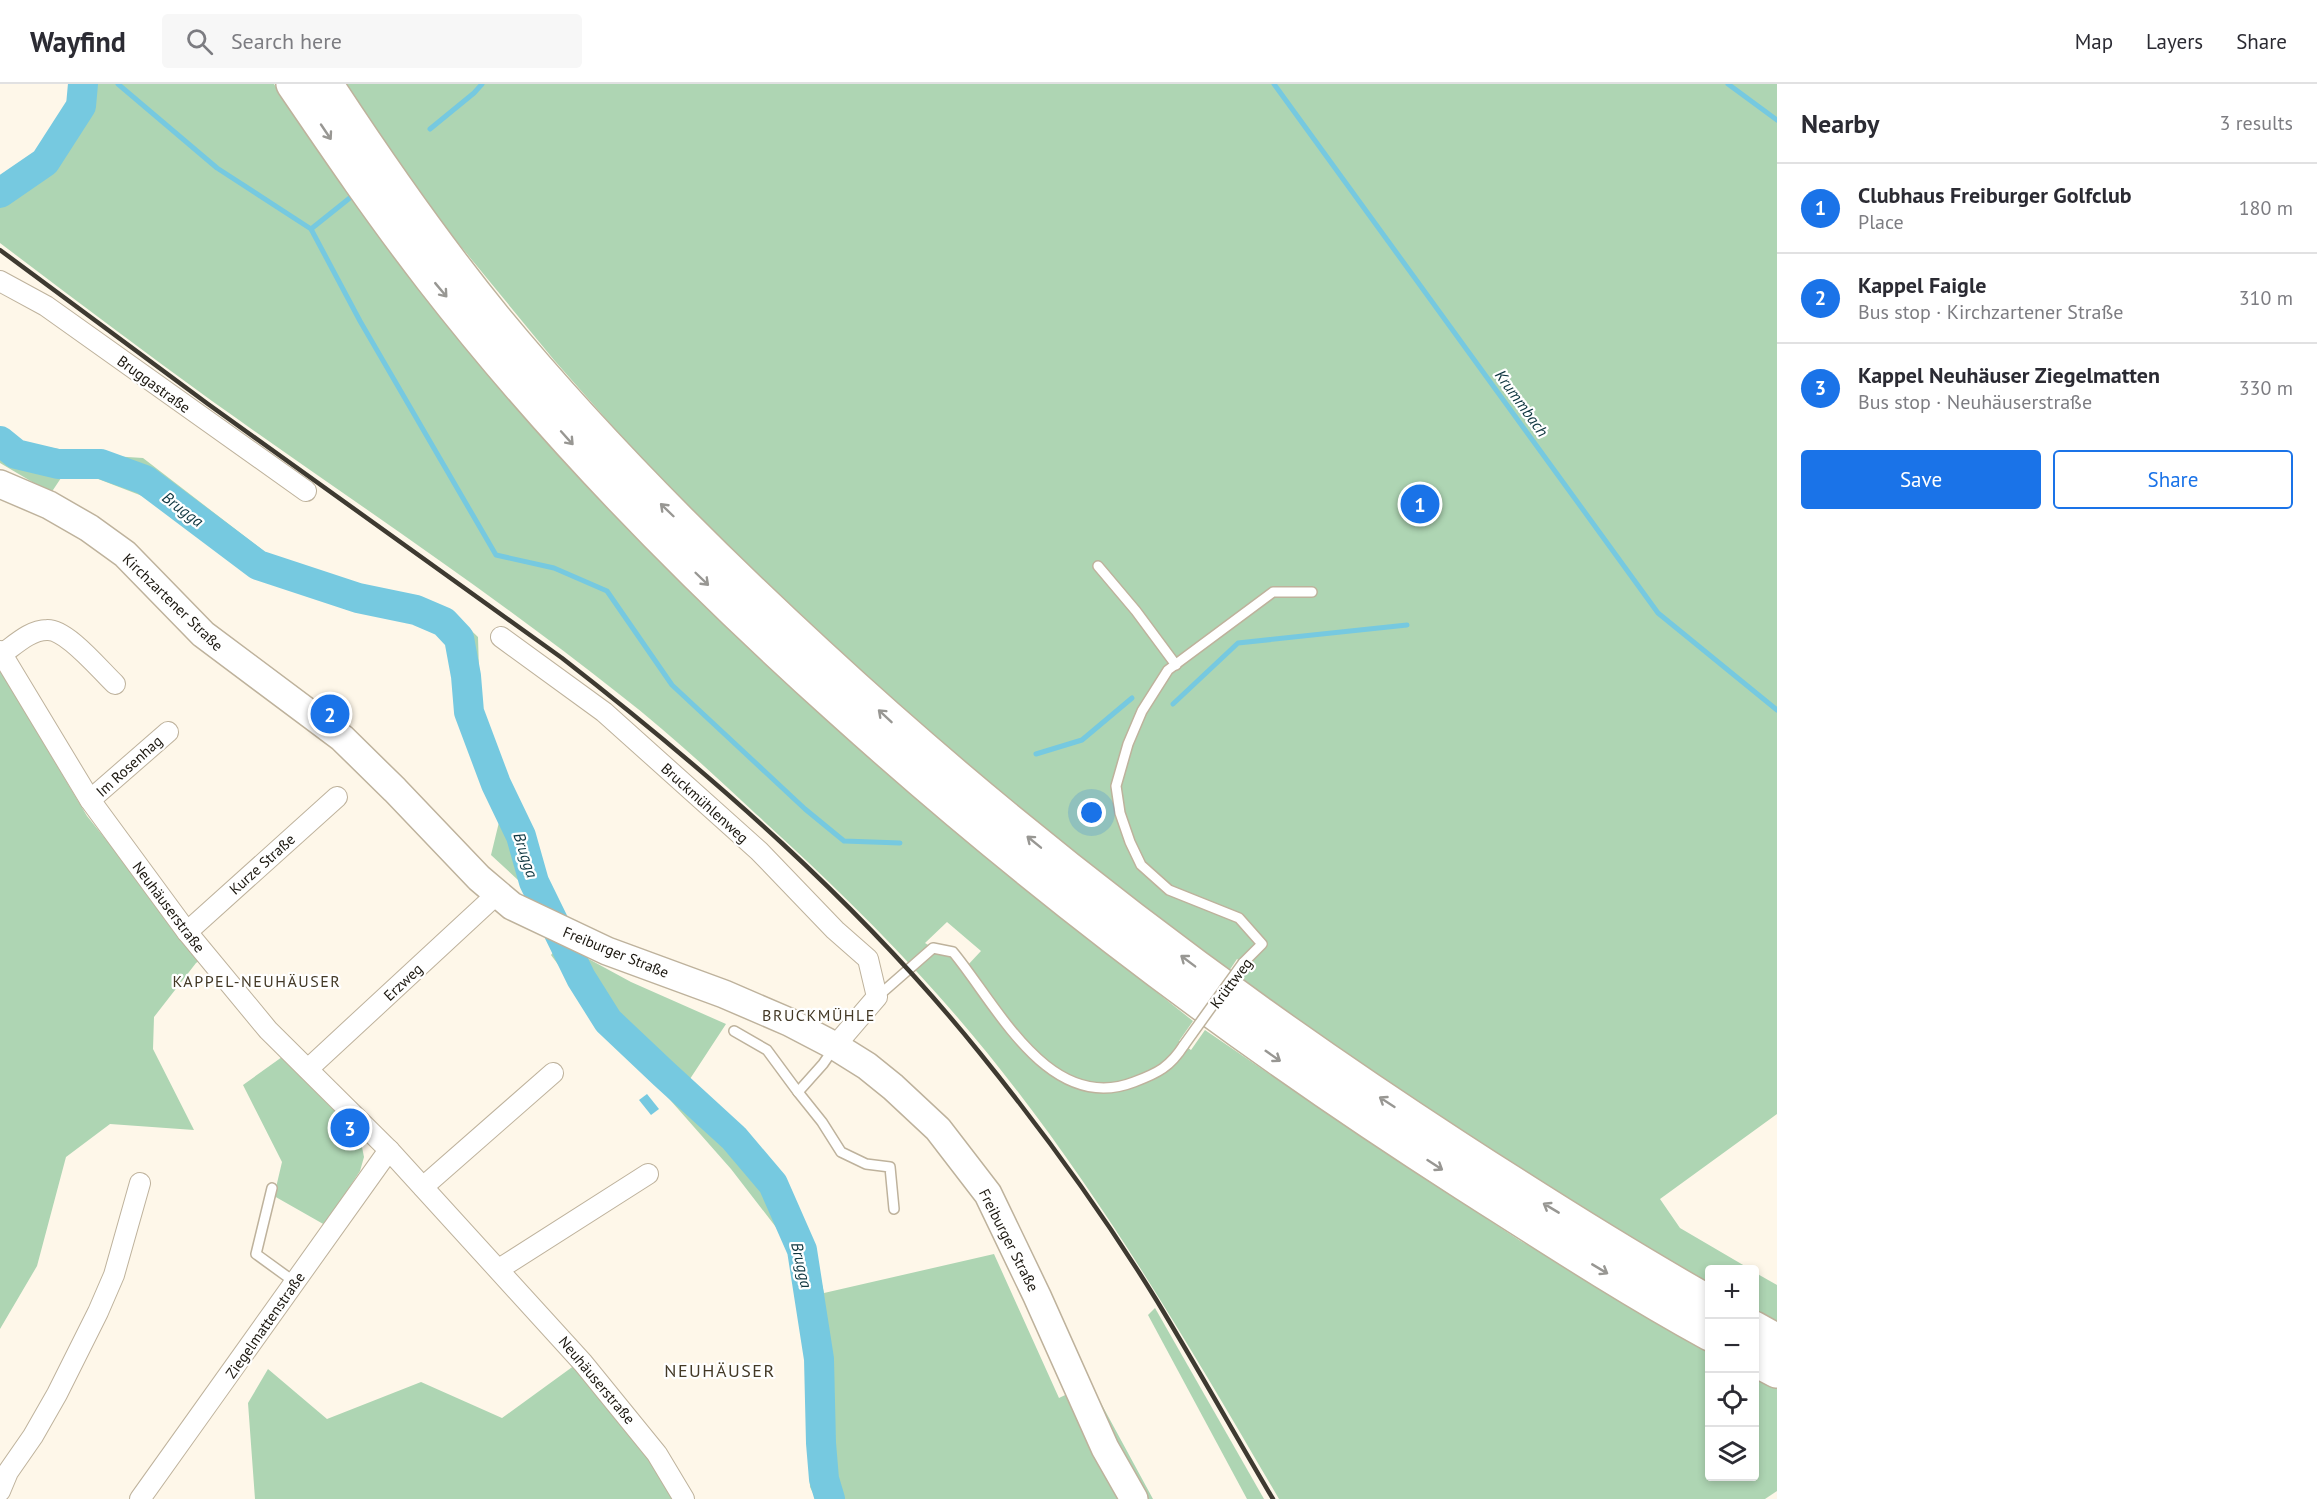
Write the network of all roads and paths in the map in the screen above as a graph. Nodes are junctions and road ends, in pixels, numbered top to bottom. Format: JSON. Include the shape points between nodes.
{"nodes":[{"id":1,"x":293,"y":84,"type":"edge"},
{"id":2,"x":326,"y":84,"type":"edge"},
{"id":3,"x":0,"y":281,"type":"edge"},
{"id":4,"x":0,"y":484,"type":"edge"},
{"id":5,"x":306,"y":491,"type":"dead end"},
{"id":6,"x":1098,"y":566,"type":"dead end"},
{"id":7,"x":1312,"y":592,"type":"dead end"},
{"id":8,"x":501,"y":637,"type":"dead end"},
{"id":9,"x":1,"y":652,"type":"edge"},
{"id":10,"x":1176,"y":664,"type":"junction"},
{"id":11,"x":115,"y":684,"type":"dead end"},
{"id":12,"x":168,"y":732,"type":"dead end"},
{"id":13,"x":338,"y":797,"type":"dead end"},
{"id":14,"x":90,"y":800,"type":"junction"},
{"id":15,"x":496,"y":894,"type":"junction"},
{"id":16,"x":550,"y":925,"type":"joint"},
{"id":17,"x":187,"y":932,"type":"junction"},
{"id":18,"x":877,"y":997,"type":"junction"},
{"id":19,"x":734,"y":1031,"type":"dead end"},
{"id":20,"x":835,"y":1046,"type":"junction"},
{"id":21,"x":308,"y":1069,"type":"junction"},
{"id":22,"x":553,"y":1073,"type":"dead end"},
{"id":23,"x":798,"y":1092,"type":"junction"},
{"id":24,"x":389,"y":1150,"type":"junction"},
{"id":25,"x":648,"y":1174,"type":"dead end"},
{"id":26,"x":140,"y":1184,"type":"dead end"},
{"id":27,"x":423,"y":1187,"type":"junction"},
{"id":28,"x":272,"y":1188,"type":"dead end"},
{"id":29,"x":894,"y":1209,"type":"dead end"},
{"id":30,"x":499,"y":1269,"type":"junction"},
{"id":31,"x":296,"y":1283,"type":"junction"},
{"id":32,"x":1705,"y":1300,"type":"edge"},
{"id":33,"x":1759,"y":1330,"type":"edge"},
{"id":34,"x":1705,"y":1331,"type":"edge"},
{"id":35,"x":1777,"y":1341,"type":"edge"},
{"id":36,"x":1759,"y":1361,"type":"edge"},
{"id":37,"x":1777,"y":1371,"type":"edge"},
{"id":38,"x":0,"y":1491,"type":"edge"},
{"id":39,"x":140,"y":1499,"type":"edge"},
{"id":40,"x":684,"y":1499,"type":"edge"},
{"id":41,"x":1134,"y":1499,"type":"edge"}],
"edges":[{"from":1,"to":34,"type":"highway","one_way":true,"via":[[432,279],[542,411],[743,620],[915,776],[1024,868],[1260,1047],[1554,1241]]},
{"from":32,"to":2,"type":"highway","one_way":true,"via":[[1522,1190],[1358,1083],[1235,996],[1037,844],[893,723],[661,504],[576,411],[437,245]]},
{"from":3,"to":5,"type":"street","name":"Bruggastraße","via":[[46,306]]},
{"from":4,"to":15,"type":"street","name":"Kirchzartener Straße","via":[[59,511],[125,554],[203,634],[342,738]]},
{"from":6,"to":10,"type":"lane"},
{"from":7,"to":10,"type":"lane","name":"Krüttweg","via":[[1273,592]]},
{"from":8,"to":18,"type":"street","name":"Bruckmühlenweg","via":[[604,712],[759,851],[868,959]]},
{"from":9,"to":11,"type":"street","via":[[48,629],[63,634]]},
{"from":9,"to":14,"type":"street","name":"Neuhäuserstraße"},
{"from":10,"to":18,"type":"lane","name":"Krüttweg","bridge":true,"via":[[1142,711],[1128,744],[1116,786],[1120,813],[1141,865],[1169,890],[1239,918],[1262,944],[1174,1060],[1158,1073],[1116,1089],[1071,1081],[1033,1055],[953,952],[933,948]]},
{"from":12,"to":14,"type":"street","name":"Im Rosenhag"},
{"from":13,"to":17,"type":"street","name":"Kurze Straße"},
{"from":14,"to":17,"type":"street","name":"Neuhäuserstraße"},
{"from":15,"to":16,"type":"street","name":"Kirchzartener Straße"},
{"from":15,"to":21,"type":"street","name":"Erzweg"},
{"from":16,"to":20,"type":"street","name":"Freiburger Straße","via":[[724,994]]},
{"from":17,"to":21,"type":"street","name":"Neuhäuserstraße","via":[[268,1030]]},
{"from":18,"to":20,"type":"street","name":"Krüttweg"},
{"from":19,"to":23,"type":"lane","via":[[767,1050]]},
{"from":20,"to":23,"type":"lane"},
{"from":20,"to":41,"type":"street","name":"Freiburger Straße","via":[[867,1066],[920,1111],[957,1151],[988,1194],[1105,1448]]},
{"from":21,"to":24,"type":"street","name":"Neuhäuserstraße"},
{"from":22,"to":27,"type":"street"},
{"from":23,"to":29,"type":"lane","via":[[841,1152],[866,1164],[890,1167]]},
{"from":24,"to":27,"type":"street","name":"Neuhäuserstraße"},
{"from":24,"to":31,"type":"street","name":"Ziegelmattenstraße"},
{"from":25,"to":30,"type":"street"},
{"from":26,"to":38,"type":"street","via":[[114,1275],[98,1312],[57,1394]]},
{"from":27,"to":30,"type":"street","name":"Neuhäuserstraße"},
{"from":28,"to":31,"type":"lane","via":[[256,1254]]},
{"from":30,"to":40,"type":"street","name":"Neuhäuserstraße","via":[[627,1414]]},
{"from":31,"to":39,"type":"street","name":"Ziegelmattenstraße"},
{"from":33,"to":35,"type":"highway"},
{"from":36,"to":37,"type":"highway"}]}
